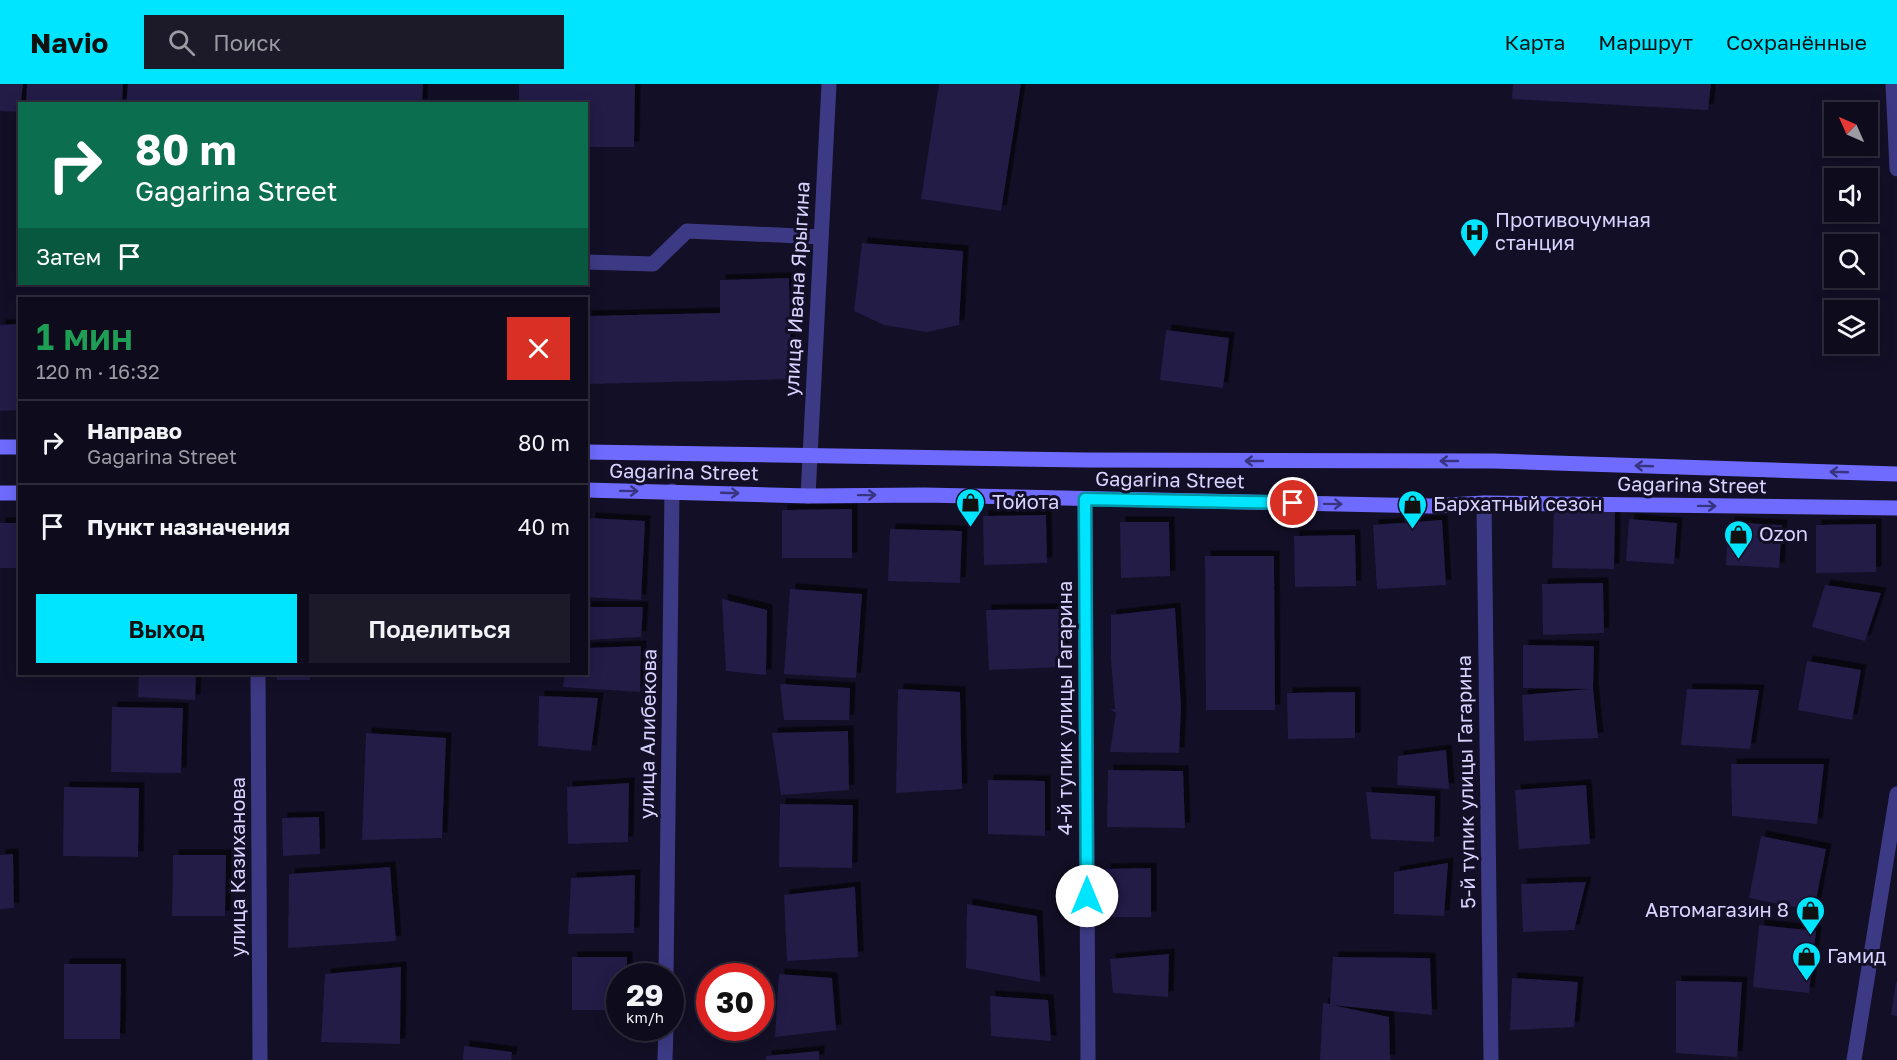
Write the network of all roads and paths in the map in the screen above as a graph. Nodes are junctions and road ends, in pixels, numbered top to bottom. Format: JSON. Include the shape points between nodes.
{"nodes":[{"id":1,"x":829,"y":84,"type":"edge"},
{"id":2,"x":1893,"y":84,"type":"edge"},
{"id":3,"x":1897,"y":169,"type":"edge"},
{"id":4,"x":821,"y":237,"type":"junction"},
{"id":5,"x":588,"y":262,"type":"edge"},
{"id":6,"x":0,"y":447,"type":"edge"},
{"id":7,"x":18,"y":447,"type":"edge"},
{"id":8,"x":588,"y":452,"type":"edge"},
{"id":9,"x":809,"y":454,"type":"junction"},
{"id":10,"x":1897,"y":474,"type":"edge"},
{"id":11,"x":588,"y":490,"type":"edge"},
{"id":12,"x":672,"y":491,"type":"junction"},
{"id":13,"x":0,"y":493,"type":"edge"},
{"id":14,"x":18,"y":493,"type":"edge"},
{"id":15,"x":808,"y":496,"type":"junction"},
{"id":16,"x":1085,"y":499,"type":"junction"},
{"id":17,"x":1484,"y":503,"type":"junction"},
{"id":18,"x":1897,"y":508,"type":"edge"},
{"id":19,"x":258,"y":675,"type":"edge"},
{"id":20,"x":1897,"y":794,"type":"edge"},
{"id":21,"x":1893,"y":855,"type":"edge"},
{"id":22,"x":666,"y":963,"type":"edge"},
{"id":23,"x":666,"y":1041,"type":"edge"},
{"id":24,"x":260,"y":1060,"type":"edge"},
{"id":25,"x":665,"y":1060,"type":"edge"},
{"id":26,"x":1088,"y":1060,"type":"edge"},
{"id":27,"x":1491,"y":1060,"type":"edge"},
{"id":28,"x":1854,"y":1060,"type":"edge"}],
"edges":[{"from":1,"to":4,"type":"street","name":"улица Ивана Ярыгина"},
{"from":2,"to":3,"type":"street"},
{"from":4,"to":5,"type":"street","via":[[687,231],[653,264]]},
{"from":4,"to":9,"type":"street","name":"улица Ивана Ярыгина"},
{"from":6,"to":7,"type":"main road"},
{"from":8,"to":9,"type":"main road","name":"Gagarina Street"},
{"from":10,"to":9,"type":"main road","name":"Gagarina Street","one_way":true,"via":[[1494,461],[1085,460]]},
{"from":9,"to":15,"type":"street","name":"улица Ивана Ярыгина"},
{"from":11,"to":12,"type":"main road","name":"Gagarina Street","one_way":true},
{"from":12,"to":15,"type":"main road","name":"Gagarina Street","one_way":true},
{"from":12,"to":22,"type":"street","name":"улица Алибекова"},
{"from":13,"to":14,"type":"main road"},
{"from":15,"to":16,"type":"main road","name":"Gagarina Street","one_way":true},
{"from":16,"to":17,"type":"main road","name":"Gagarina Street","one_way":true,"via":[[1431,506]]},
{"from":16,"to":26,"type":"street","name":"4-й тупик улицы Гагарина"},
{"from":17,"to":18,"type":"main road","name":"Gagarina Street","one_way":true},
{"from":17,"to":27,"type":"street","name":"5-й тупик улицы Гагарина"},
{"from":19,"to":24,"type":"street","name":"улица Казиханова"},
{"from":20,"to":21,"type":"street"},
{"from":21,"to":28,"type":"street"},
{"from":23,"to":25,"type":"street"}]}
